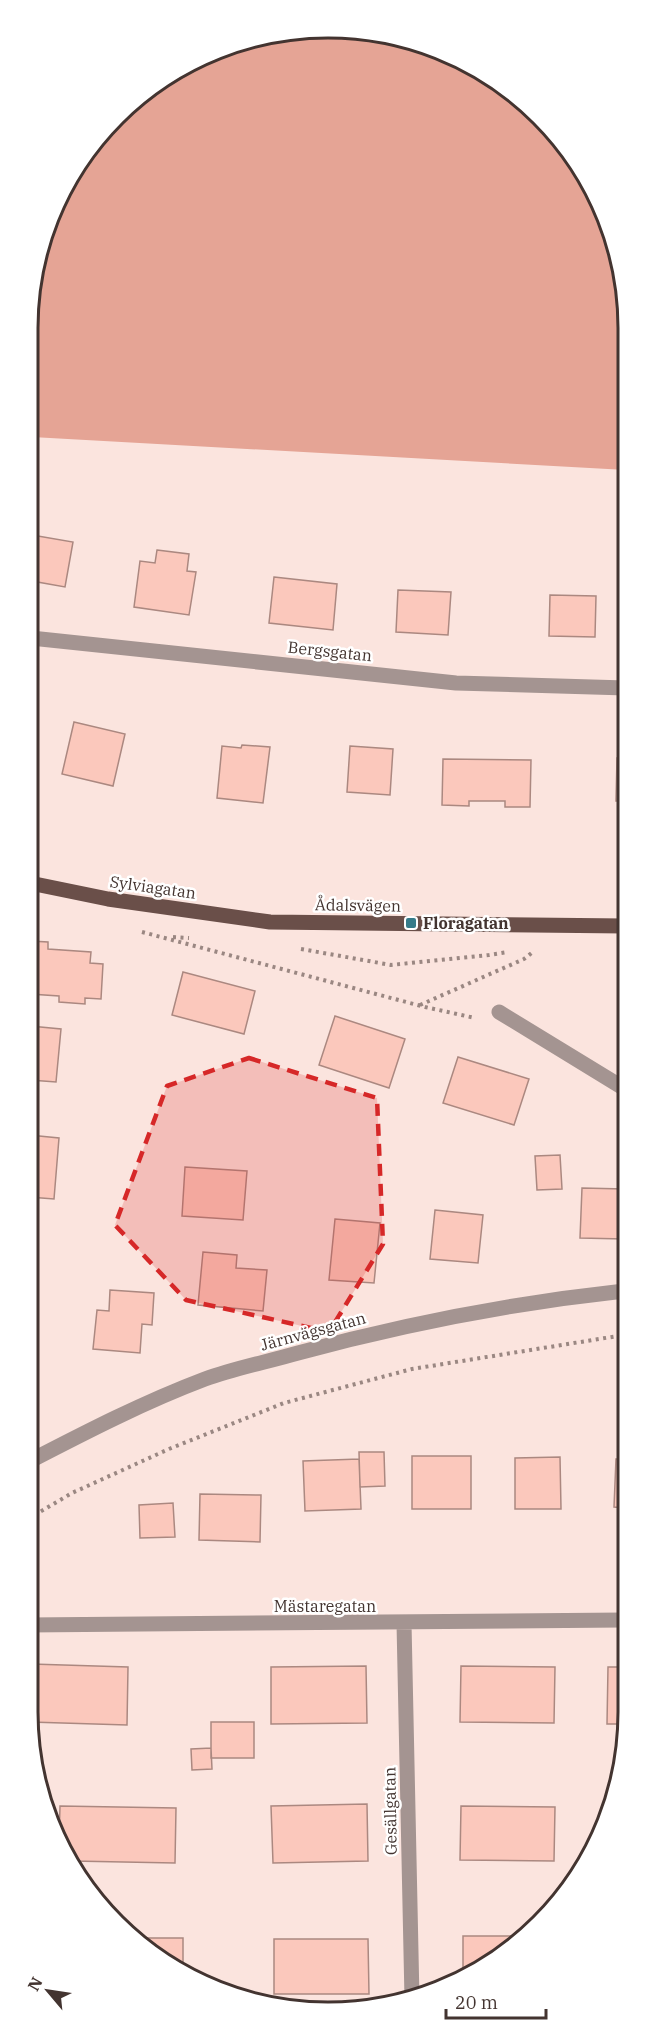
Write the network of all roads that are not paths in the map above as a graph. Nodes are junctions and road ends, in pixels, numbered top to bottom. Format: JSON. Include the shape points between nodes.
{"nodes":[{"id":1,"x":38,"y":638,"type":"edge"},
{"id":2,"x":618,"y":688,"type":"edge"},
{"id":3,"x":38,"y":885,"type":"edge"},
{"id":4,"x":270,"y":922,"type":"joint"},
{"id":5,"x":618,"y":926,"type":"edge"},
{"id":6,"x":499,"y":1012,"type":"dead end"},
{"id":7,"x":618,"y":1085,"type":"edge"},
{"id":8,"x":618,"y":1292,"type":"edge"},
{"id":9,"x":38,"y":1457,"type":"edge"},
{"id":10,"x":618,"y":1620,"type":"edge"},
{"id":11,"x":404,"y":1623,"type":"junction"},
{"id":12,"x":38,"y":1625,"type":"edge"},
{"id":13,"x":412,"y":1989,"type":"edge"}],
"edges":[{"from":1,"to":2,"type":"street","name":"Bergsgatan","via":[[456,683]]},
{"from":3,"to":4,"type":"main road","name":"Sylviagatan","via":[[108,899]]},
{"from":4,"to":5,"type":"main road","name":"Ådalsvägen"},
{"from":6,"to":7,"type":"street"},
{"from":8,"to":9,"type":"street","name":"Järnvägsgatan","via":[[440,1318],[207,1378],[114,1417]]},
{"from":10,"to":11,"type":"street","name":"Mästaregatan"},
{"from":11,"to":12,"type":"street","name":"Mästaregatan"},
{"from":11,"to":13,"type":"street","name":"Gesällgatan"}]}
